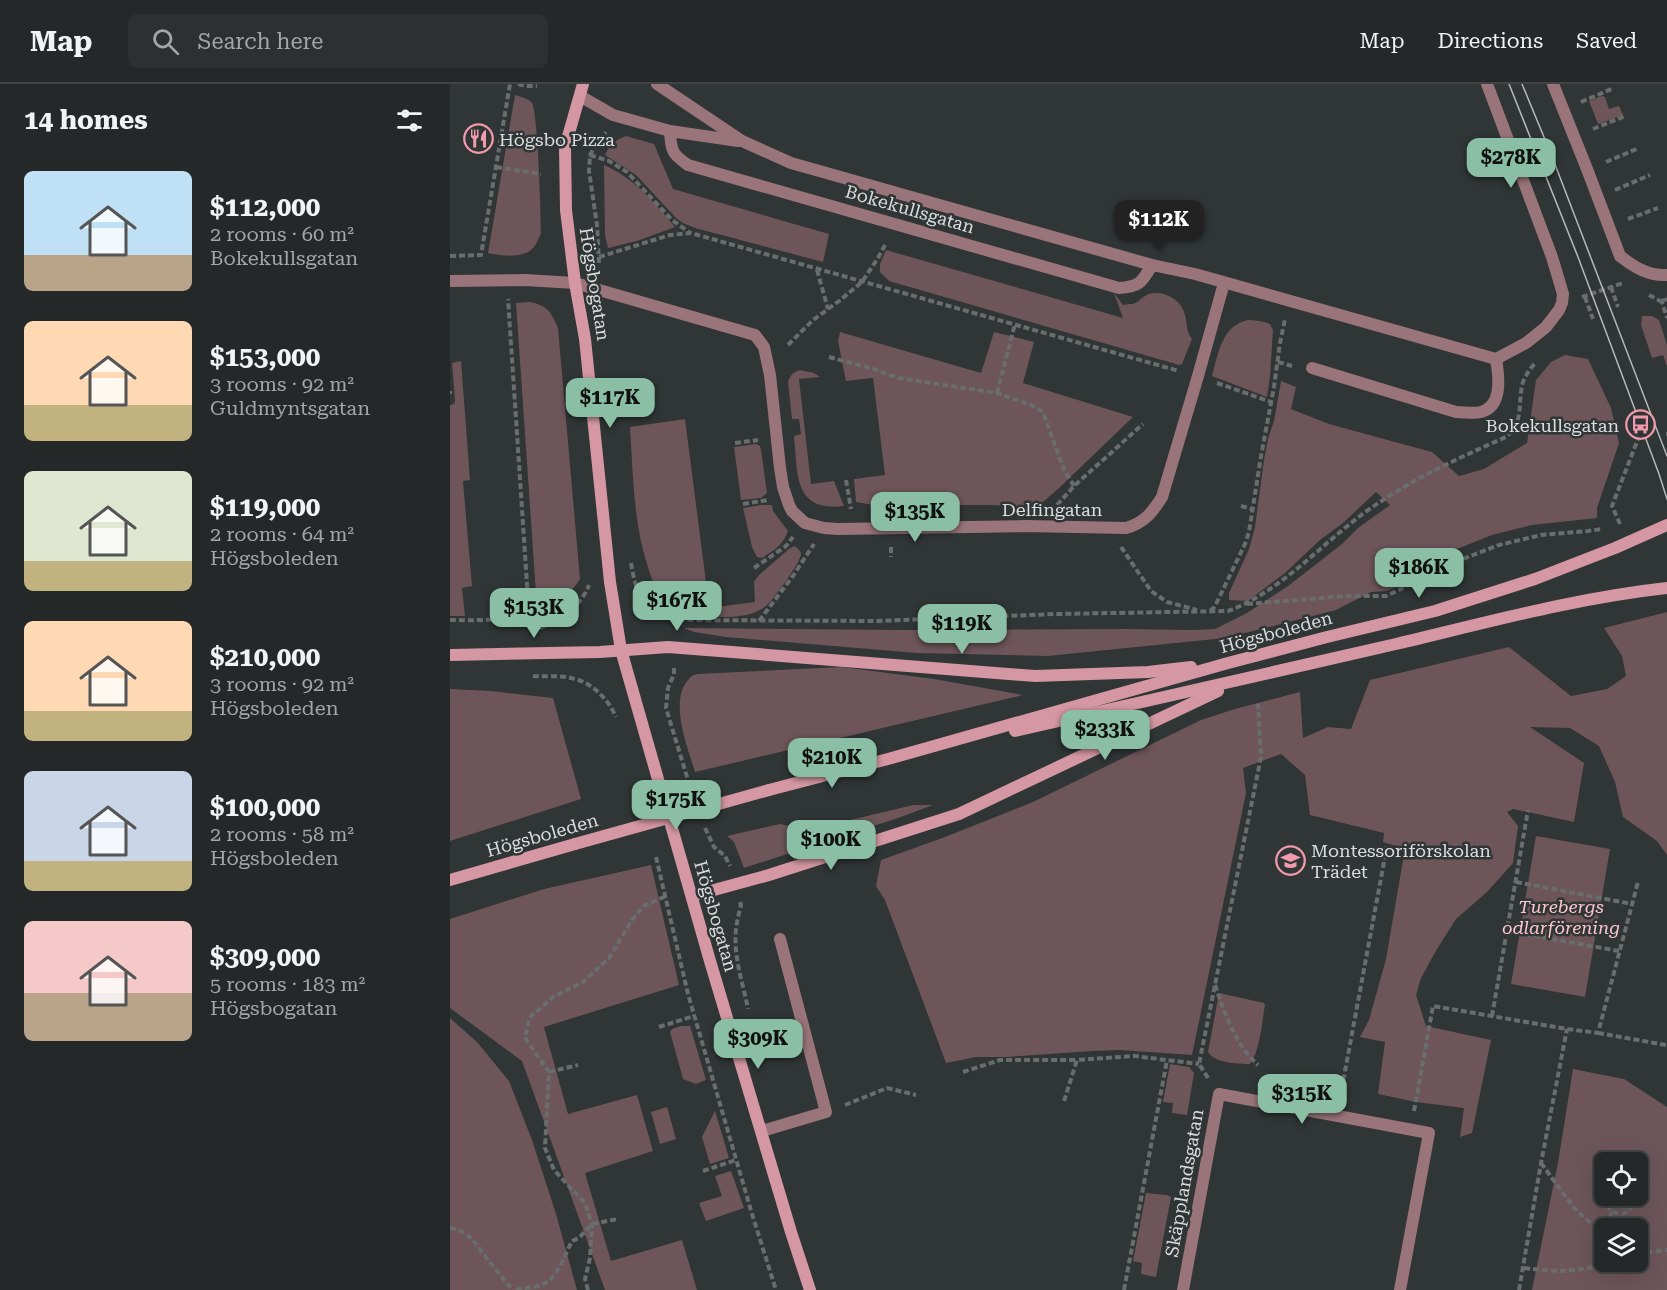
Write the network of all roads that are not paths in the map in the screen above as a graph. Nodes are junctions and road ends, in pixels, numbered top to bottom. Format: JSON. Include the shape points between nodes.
{"nodes":[{"id":1,"x":657,"y":84,"type":"edge"},
{"id":2,"x":1487,"y":84,"type":"edge"},
{"id":3,"x":1553,"y":84,"type":"edge"},
{"id":4,"x":582,"y":90,"type":"edge"},
{"id":5,"x":670,"y":131,"type":"junction"},
{"id":6,"x":742,"y":141,"type":"junction"},
{"id":7,"x":1152,"y":265,"type":"junction"},
{"id":8,"x":1667,"y":275,"type":"edge"},
{"id":9,"x":450,"y":281,"type":"edge"},
{"id":10,"x":575,"y":283,"type":"junction"},
{"id":11,"x":1224,"y":283,"type":"junction"},
{"id":12,"x":1496,"y":359,"type":"junction"},
{"id":13,"x":1312,"y":368,"type":"dead end"},
{"id":14,"x":1667,"y":525,"type":"edge"},
{"id":15,"x":1665,"y":588,"type":"edge"},
{"id":16,"x":621,"y":650,"type":"junction"},
{"id":17,"x":450,"y":655,"type":"edge"},
{"id":18,"x":1228,"y":663,"type":"junction"},
{"id":19,"x":1238,"y":681,"type":"junction"},
{"id":20,"x":888,"y":759,"type":"junction"},
{"id":21,"x":450,"y":880,"type":"edge"},
{"id":22,"x":692,"y":896,"type":"junction"},
{"id":23,"x":780,"y":939,"type":"dead end"},
{"id":24,"x":762,"y":1131,"type":"junction"},
{"id":25,"x":810,"y":1290,"type":"edge"},
{"id":26,"x":1183,"y":1290,"type":"edge"},
{"id":27,"x":1400,"y":1290,"type":"edge"}],
"edges":[{"from":1,"to":6,"type":"street","name":"Bokekullsgatan"},
{"from":2,"to":12,"type":"street","via":[[1563,294],[1559,310],[1546,327]]},
{"from":3,"to":8,"type":"street","via":[[1620,256],[1642,271]]},
{"from":4,"to":5,"type":"street","name":"Bokekullsgatan","via":[[613,115]]},
{"from":4,"to":10,"type":"main road","name":"Högsbogatan","via":[[565,147],[566,210]]},
{"from":5,"to":6,"type":"street","name":"Bokekullsgatan"},
{"from":5,"to":7,"type":"street","name":"Bokekullsgatan","via":[[671,148],[688,165],[1119,288],[1141,283]]},
{"from":6,"to":7,"type":"street","name":"Bokekullsgatan","via":[[791,163]]},
{"from":7,"to":11,"type":"street","name":"Bokekullsgatan"},
{"from":9,"to":10,"type":"street"},
{"from":10,"to":11,"type":"street","name":"Delfingatan","via":[[755,335],[764,347],[770,375],[783,487],[792,511],[805,523],[854,529],[1136,525],[1155,509],[1162,497]]},
{"from":10,"to":16,"type":"main road","name":"Högsbogatan"},
{"from":11,"to":12,"type":"street","name":"Bokekullsgatan"},
{"from":12,"to":13,"type":"street","via":[[1497,397],[1491,407],[1481,412],[1456,412]]},
{"from":14,"to":18,"type":"main road","name":"Högsboleden","via":[[1535,579],[1436,611]]},
{"from":15,"to":19,"type":"main road","name":"Högsboleden","via":[[1543,610]]},
{"from":16,"to":17,"type":"main road"},
{"from":16,"to":18,"type":"main road","via":[[696,648],[1035,675],[1148,672]]},
{"from":16,"to":22,"type":"main road","name":"Högsbogatan"},
{"from":18,"to":20,"type":"main road","name":"Högsboleden"},
{"from":19,"to":20,"type":"main road","name":"Högsboleden"},
{"from":19,"to":22,"type":"main road","via":[[959,814]]},
{"from":20,"to":21,"type":"main road","name":"Högsboleden","bridge":true},
{"from":22,"to":24,"type":"main road","name":"Högsbogatan"},
{"from":23,"to":24,"type":"street","via":[[826,1112]]},
{"from":24,"to":25,"type":"main road","name":"Högsbogatan"},
{"from":26,"to":27,"type":"street","name":"Skäpplandsgatan","via":[[1219,1095],[1429,1133]]}]}
